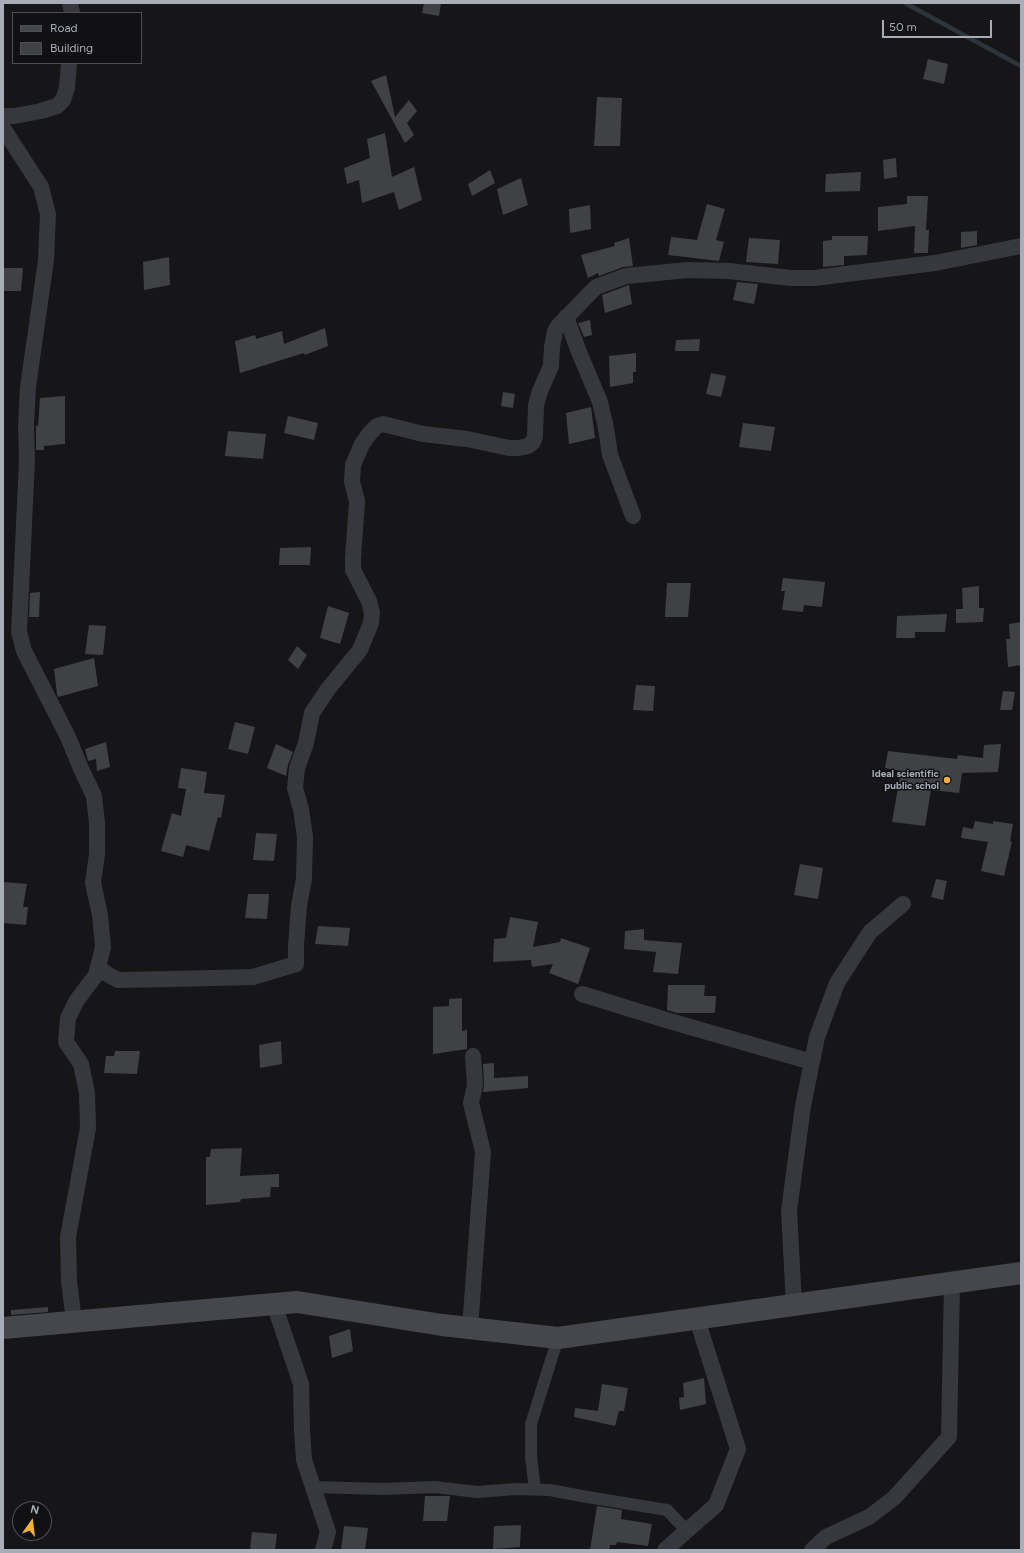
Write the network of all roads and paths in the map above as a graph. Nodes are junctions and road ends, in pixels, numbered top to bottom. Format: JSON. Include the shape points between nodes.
{"nodes":[{"id":1,"x":69,"y":64,"type":"edge"},
{"id":2,"x":3,"y":116,"type":"edge"},
{"id":3,"x":3,"y":128,"type":"edge"},
{"id":4,"x":1021,"y":246,"type":"edge"},
{"id":5,"x":566,"y":316,"type":"junction"},
{"id":6,"x":633,"y":516,"type":"dead end"},
{"id":7,"x":903,"y":904,"type":"dead end"},
{"id":8,"x":98,"y":967,"type":"junction"},
{"id":9,"x":582,"y":994,"type":"dead end"},
{"id":10,"x":473,"y":1056,"type":"dead end"},
{"id":11,"x":812,"y":1062,"type":"junction"},
{"id":12,"x":1021,"y":1273,"type":"edge"},
{"id":13,"x":952,"y":1283,"type":"junction"},
{"id":14,"x":274,"y":1304,"type":"junction"},
{"id":15,"x":794,"y":1305,"type":"junction"},
{"id":16,"x":697,"y":1319,"type":"junction"},
{"id":17,"x":74,"y":1321,"type":"junction"},
{"id":18,"x":3,"y":1328,"type":"edge"},
{"id":19,"x":470,"y":1328,"type":"junction"},
{"id":20,"x":558,"y":1338,"type":"junction"},
{"id":21,"x":313,"y":1487,"type":"junction"},
{"id":22,"x":535,"y":1489,"type":"junction"},
{"id":23,"x":687,"y":1530,"type":"junction"},
{"id":24,"x":323,"y":1550,"type":"edge"},
{"id":25,"x":665,"y":1550,"type":"edge"},
{"id":26,"x":812,"y":1550,"type":"edge"}],
"edges":[{"from":1,"to":2,"type":"street","via":[[67,88],[58,106]]},
{"from":3,"to":8,"type":"street","via":[[41,187],[48,214],[45,267],[28,387],[19,632],[24,651],[68,737],[94,796],[97,854],[93,883],[100,915],[102,947]]},
{"from":4,"to":5,"type":"street","via":[[935,263],[814,278],[688,270],[626,276],[596,287]]},
{"from":5,"to":6,"type":"street","via":[[600,402],[610,455]]},
{"from":5,"to":8,"type":"street","via":[[555,332],[551,366],[536,405],[535,436],[528,446],[509,448],[467,439],[423,434],[383,424],[370,433],[353,465],[352,482],[357,501],[353,570],[369,601],[371,623],[360,650],[312,713],[306,743],[297,768],[295,788],[305,837],[296,964],[253,977],[118,980]]},
{"from":7,"to":11,"type":"street","via":[[870,932],[837,984],[817,1037]]},
{"from":8,"to":17,"type":"street","via":[[96,975],[77,1000],[68,1018],[66,1042],[80,1064],[87,1093],[88,1128],[68,1237],[69,1282]]},
{"from":9,"to":11,"type":"street"},
{"from":10,"to":19,"type":"street","via":[[475,1085],[471,1103],[483,1152]]},
{"from":11,"to":15,"type":"street","via":[[803,1106],[789,1211]]},
{"from":12,"to":13,"type":"main road"},
{"from":13,"to":15,"type":"main road"},
{"from":13,"to":26,"type":"street","via":[[949,1437],[894,1498],[869,1517],[826,1537]]},
{"from":14,"to":17,"type":"main road"},
{"from":14,"to":19,"type":"main road","via":[[297,1302]]},
{"from":14,"to":21,"type":"street","via":[[301,1384],[304,1460]]},
{"from":15,"to":16,"type":"main road"},
{"from":16,"to":20,"type":"main road"},
{"from":16,"to":23,"type":"street","via":[[738,1449],[716,1505]]},
{"from":17,"to":18,"type":"main road"},
{"from":19,"to":20,"type":"main road"},
{"from":20,"to":22,"type":"street","via":[[531,1424],[531,1457]]},
{"from":21,"to":22,"type":"street","via":[[435,1487],[477,1492]]},
{"from":21,"to":24,"type":"street","via":[[328,1532]]},
{"from":22,"to":23,"type":"street","via":[[667,1510]]},
{"from":23,"to":25,"type":"street"}]}
